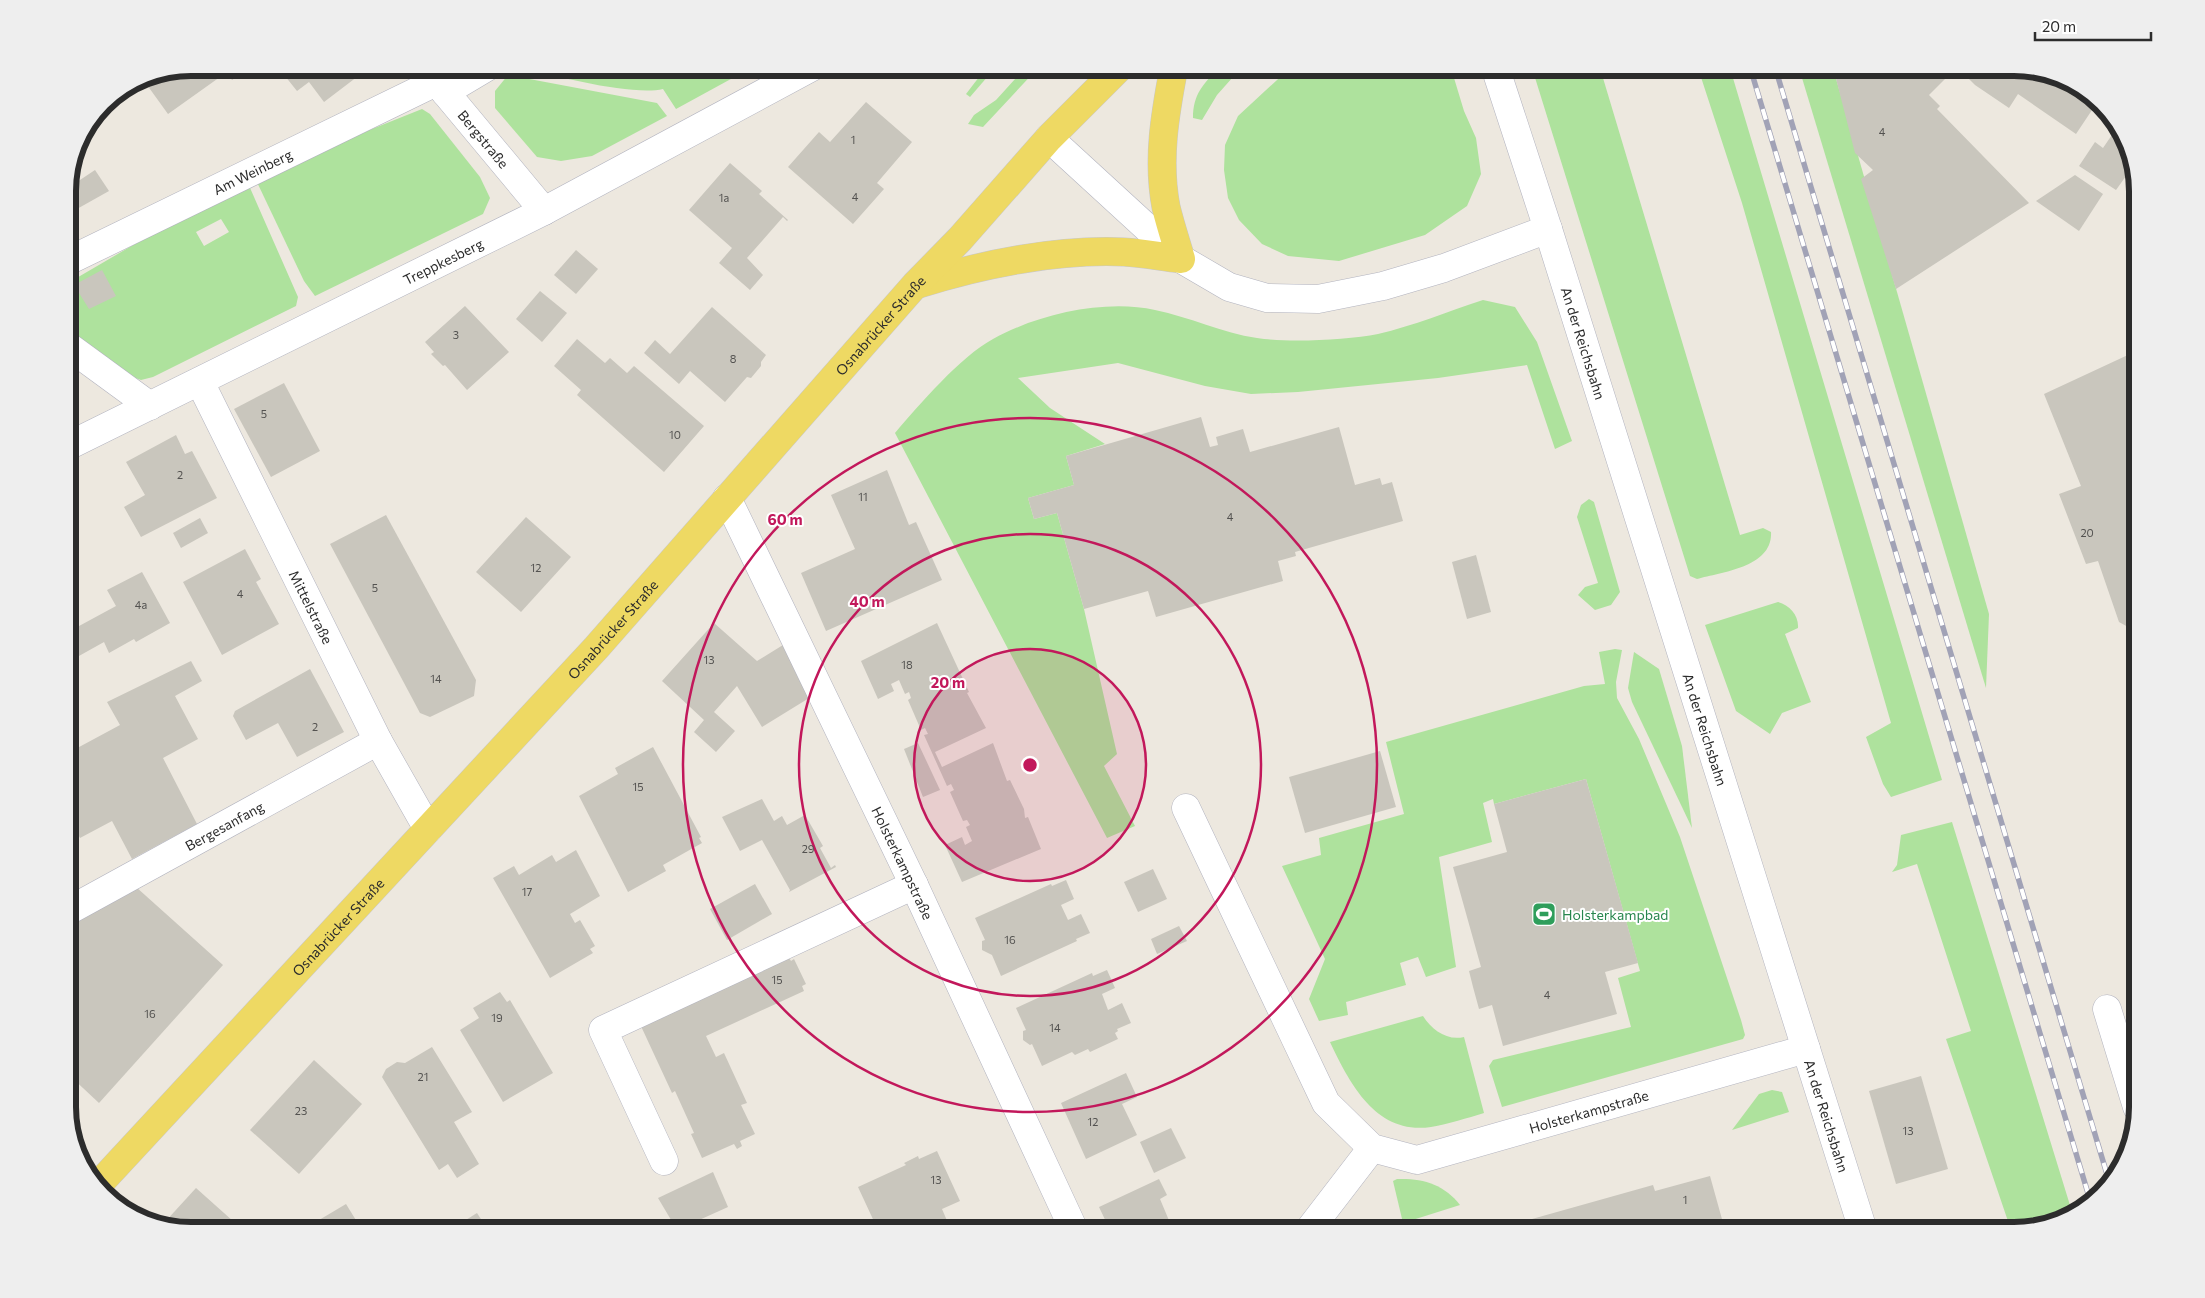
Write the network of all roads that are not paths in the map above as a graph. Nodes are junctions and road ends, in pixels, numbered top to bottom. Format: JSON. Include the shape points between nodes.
{"nodes":[{"id":1,"x":453,"y":76,"type":"edge"},
{"id":2,"x":797,"y":76,"type":"edge"},
{"id":3,"x":1112,"y":76,"type":"edge"},
{"id":4,"x":1173,"y":76,"type":"edge"},
{"id":5,"x":1498,"y":76,"type":"edge"},
{"id":6,"x":436,"y":80,"type":"edge"},
{"id":7,"x":1049,"y":138,"type":"junction"},
{"id":8,"x":544,"y":211,"type":"junction"},
{"id":9,"x":1548,"y":229,"type":"junction"},
{"id":10,"x":76,"y":257,"type":"edge"},
{"id":11,"x":1181,"y":259,"type":"junction"},
{"id":12,"x":916,"y":285,"type":"junction"},
{"id":13,"x":76,"y":352,"type":"edge"},
{"id":14,"x":200,"y":382,"type":"junction"},
{"id":15,"x":150,"y":406,"type":"junction"},
{"id":16,"x":76,"y":442,"type":"edge"},
{"id":17,"x":727,"y":498,"type":"junction"},
{"id":18,"x":378,"y":741,"type":"junction"},
{"id":19,"x":1186,"y":808,"type":"dead end"},
{"id":20,"x":428,"y":828,"type":"junction"},
{"id":21,"x":914,"y":885,"type":"junction"},
{"id":22,"x":76,"y":907,"type":"edge"},
{"id":23,"x":2107,"y":1010,"type":"dead end"},
{"id":24,"x":1806,"y":1049,"type":"junction"},
{"id":25,"x":2129,"y":1079,"type":"edge"},
{"id":26,"x":1372,"y":1148,"type":"junction"},
{"id":27,"x":664,"y":1161,"type":"dead end"},
{"id":28,"x":103,"y":1180,"type":"edge"},
{"id":29,"x":1070,"y":1222,"type":"edge"},
{"id":30,"x":1317,"y":1222,"type":"edge"},
{"id":31,"x":1860,"y":1222,"type":"edge"}],
"edges":[{"from":1,"to":6,"type":"street","name":"Am Weinberg"},
{"from":2,"to":8,"type":"street","name":"Treppkesberg"},
{"from":3,"to":7,"type":"main road","name":"Osnabrücker Straße"},
{"from":4,"to":11,"type":"main road","via":[[1162,139],[1162,172],[1166,207]]},
{"from":5,"to":9,"type":"street","name":"An der Reichsbahn"},
{"from":6,"to":8,"type":"street","name":"Bergstraße"},
{"from":6,"to":10,"type":"street","name":"Am Weinberg"},
{"from":7,"to":11,"type":"street"},
{"from":7,"to":12,"type":"main road","name":"Osnabrücker Straße"},
{"from":8,"to":14,"type":"street","name":"Treppkesberg"},
{"from":9,"to":11,"type":"street","via":[[1444,268],[1383,286],[1318,299],[1267,298],[1229,287]]},
{"from":9,"to":24,"type":"street","name":"An der Reichsbahn"},
{"from":11,"to":12,"type":"main road","via":[[1124,252],[1059,255],[962,270]]},
{"from":12,"to":17,"type":"main road","name":"Osnabrücker Straße"},
{"from":13,"to":15,"type":"street"},
{"from":14,"to":15,"type":"street","name":"Treppkesberg"},
{"from":14,"to":18,"type":"street","name":"Mittelstraße"},
{"from":15,"to":16,"type":"street","name":"Treppkesberg"},
{"from":17,"to":20,"type":"main road","name":"Osnabrücker Straße","via":[[596,648]]},
{"from":17,"to":21,"type":"street","name":"Holsterkampstraße"},
{"from":18,"to":20,"type":"street","name":"Mittelstraße"},
{"from":18,"to":22,"type":"street","name":"Bergesanfang"},
{"from":19,"to":26,"type":"street","name":"Holsterkampstraße","via":[[1326,1103]]},
{"from":20,"to":28,"type":"main road","name":"Osnabrücker Straße"},
{"from":21,"to":27,"type":"street","via":[[603,1030]]},
{"from":21,"to":29,"type":"street","name":"Holsterkampstraße"},
{"from":23,"to":25,"type":"street"},
{"from":24,"to":26,"type":"street","name":"Holsterkampstraße","via":[[1417,1160]]},
{"from":24,"to":31,"type":"street","name":"An der Reichsbahn"},
{"from":26,"to":30,"type":"street"}]}
